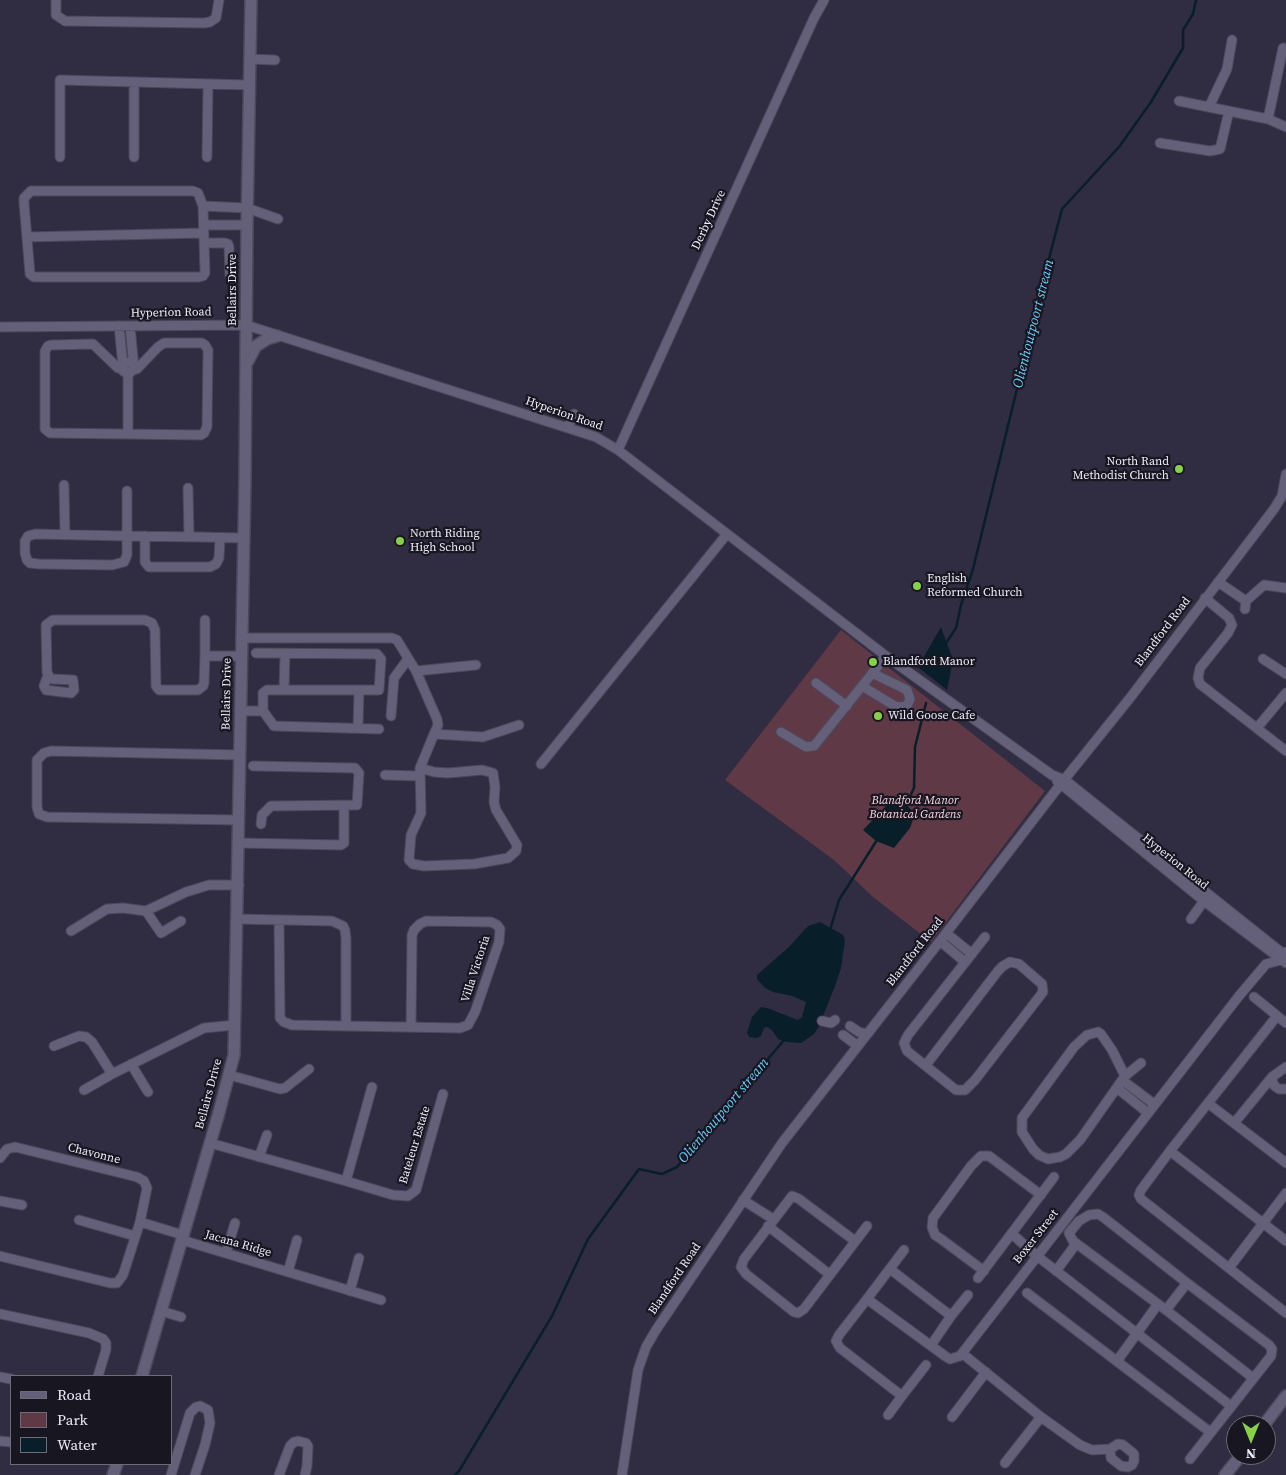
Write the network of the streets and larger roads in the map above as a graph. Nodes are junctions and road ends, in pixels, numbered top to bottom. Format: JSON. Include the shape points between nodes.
{"nodes":[{"id":1,"x":56,"y":0,"type":"edge"},
{"id":2,"x":219,"y":0,"type":"edge"},
{"id":3,"x":250,"y":0,"type":"edge"},
{"id":4,"x":824,"y":0,"type":"edge"},
{"id":5,"x":1232,"y":40,"type":"dead end"},
{"id":6,"x":1283,"y":48,"type":"dead end"},
{"id":7,"x":249,"y":59,"type":"junction"},
{"id":8,"x":274,"y":60,"type":"dead end"},
{"id":9,"x":134,"y":82,"type":"junction"},
{"id":10,"x":208,"y":84,"type":"junction"},
{"id":11,"x":248,"y":85,"type":"junction"},
{"id":12,"x":1179,"y":101,"type":"dead end"},
{"id":13,"x":1209,"y":107,"type":"junction"},
{"id":14,"x":1229,"y":111,"type":"junction"},
{"id":15,"x":1268,"y":119,"type":"junction"},
{"id":16,"x":1286,"y":127,"type":"edge"},
{"id":17,"x":1160,"y":143,"type":"dead end"},
{"id":18,"x":60,"y":157,"type":"dead end"},
{"id":19,"x":134,"y":157,"type":"dead end"},
{"id":20,"x":207,"y":157,"type":"dead end"},
{"id":21,"x":203,"y":206,"type":"junction"},
{"id":22,"x":247,"y":208,"type":"junction"},
{"id":23,"x":278,"y":219,"type":"dead end"},
{"id":24,"x":247,"y":225,"type":"junction"},
{"id":25,"x":204,"y":229,"type":"junction"},
{"id":26,"x":26,"y":237,"type":"junction"},
{"id":27,"x":204,"y":243,"type":"junction"},
{"id":28,"x":230,"y":275,"type":"dead end"},
{"id":29,"x":246,"y":325,"type":"junction"},
{"id":30,"x":119,"y":326,"type":"junction"},
{"id":31,"x":130,"y":326,"type":"junction"},
{"id":32,"x":0,"y":327,"type":"edge"},
{"id":33,"x":277,"y":336,"type":"junction"},
{"id":34,"x":246,"y":365,"type":"junction"},
{"id":35,"x":128,"y":368,"type":"junction"},
{"id":36,"x":574,"y":414,"type":"dead end"},
{"id":37,"x":568,"y":428,"type":"junction"},
{"id":38,"x":128,"y":434,"type":"junction"},
{"id":39,"x":618,"y":450,"type":"junction"},
{"id":40,"x":1286,"y":474,"type":"edge"},
{"id":41,"x":64,"y":485,"type":"dead end"},
{"id":42,"x":188,"y":488,"type":"dead end"},
{"id":43,"x":127,"y":491,"type":"dead end"},
{"id":44,"x":727,"y":534,"type":"junction"},
{"id":45,"x":65,"y":535,"type":"junction"},
{"id":46,"x":127,"y":536,"type":"junction"},
{"id":47,"x":145,"y":536,"type":"junction"},
{"id":48,"x":189,"y":537,"type":"junction"},
{"id":49,"x":220,"y":538,"type":"junction"},
{"id":50,"x":243,"y":538,"type":"junction"},
{"id":51,"x":1218,"y":582,"type":"junction"},
{"id":52,"x":1286,"y":588,"type":"edge"},
{"id":53,"x":1205,"y":598,"type":"junction"},
{"id":54,"x":205,"y":620,"type":"dead end"},
{"id":55,"x":241,"y":638,"type":"junction"},
{"id":56,"x":256,"y":653,"type":"dead end"},
{"id":57,"x":285,"y":653,"type":"junction"},
{"id":58,"x":205,"y":656,"type":"junction"},
{"id":59,"x":241,"y":656,"type":"junction"},
{"id":60,"x":886,"y":656,"type":"junction"},
{"id":61,"x":408,"y":659,"type":"junction"},
{"id":62,"x":1263,"y":659,"type":"dead end"},
{"id":63,"x":476,"y":665,"type":"dead end"},
{"id":64,"x":416,"y":671,"type":"junction"},
{"id":65,"x":872,"y":673,"type":"junction"},
{"id":66,"x":1286,"y":674,"type":"edge"},
{"id":67,"x":48,"y":675,"type":"dead end"},
{"id":68,"x":816,"y":684,"type":"dead end"},
{"id":69,"x":862,"y":686,"type":"junction"},
{"id":70,"x":284,"y":689,"type":"junction"},
{"id":71,"x":359,"y":690,"type":"junction"},
{"id":72,"x":1286,"y":693,"type":"edge"},
{"id":73,"x":847,"y":706,"type":"junction"},
{"id":74,"x":240,"y":710,"type":"junction"},
{"id":75,"x":263,"y":711,"type":"junction"},
{"id":76,"x":391,"y":716,"type":"dead end"},
{"id":77,"x":519,"y":725,"type":"dead end"},
{"id":78,"x":358,"y":728,"type":"junction"},
{"id":79,"x":1257,"y":728,"type":"junction"},
{"id":80,"x":379,"y":729,"type":"dead end"},
{"id":81,"x":781,"y":732,"type":"dead end"},
{"id":82,"x":434,"y":734,"type":"junction"},
{"id":83,"x":1286,"y":751,"type":"edge"},
{"id":84,"x":240,"y":755,"type":"junction"},
{"id":85,"x":542,"y":764,"type":"dead end"},
{"id":86,"x":253,"y":766,"type":"dead end"},
{"id":87,"x":420,"y":772,"type":"junction"},
{"id":88,"x":384,"y":775,"type":"dead end"},
{"id":89,"x":1062,"y":782,"type":"junction"},
{"id":90,"x":344,"y":806,"type":"junction"},
{"id":91,"x":239,"y":820,"type":"junction"},
{"id":92,"x":261,"y":824,"type":"dead end"},
{"id":93,"x":239,"y":843,"type":"junction"},
{"id":94,"x":239,"y":885,"type":"junction"},
{"id":95,"x":1207,"y":897,"type":"junction"},
{"id":96,"x":146,"y":911,"type":"junction"},
{"id":97,"x":237,"y":919,"type":"junction"},
{"id":98,"x":1191,"y":919,"type":"dead end"},
{"id":99,"x":279,"y":920,"type":"junction"},
{"id":100,"x":181,"y":922,"type":"dead end"},
{"id":101,"x":71,"y":931,"type":"dead end"},
{"id":102,"x":946,"y":933,"type":"junction"},
{"id":103,"x":985,"y":938,"type":"dead end"},
{"id":104,"x":940,"y":941,"type":"junction"},
{"id":105,"x":1267,"y":950,"type":"junction"},
{"id":106,"x":972,"y":954,"type":"junction"},
{"id":107,"x":1285,"y":957,"type":"edge"},
{"id":108,"x":965,"y":962,"type":"junction"},
{"id":109,"x":1240,"y":996,"type":"junction"},
{"id":110,"x":1254,"y":997,"type":"dead end"},
{"id":111,"x":1277,"y":1016,"type":"junction"},
{"id":112,"x":835,"y":1020,"type":"dead end"},
{"id":113,"x":822,"y":1021,"type":"dead end"},
{"id":114,"x":1286,"y":1023,"type":"edge"},
{"id":115,"x":235,"y":1025,"type":"junction"},
{"id":116,"x":346,"y":1026,"type":"junction"},
{"id":117,"x":412,"y":1026,"type":"junction"},
{"id":118,"x":850,"y":1026,"type":"dead end"},
{"id":119,"x":866,"y":1034,"type":"junction"},
{"id":120,"x":843,"y":1035,"type":"dead end"},
{"id":121,"x":54,"y":1046,"type":"dead end"},
{"id":122,"x":858,"y":1046,"type":"junction"},
{"id":123,"x":1141,"y":1063,"type":"dead end"},
{"id":124,"x":131,"y":1064,"type":"junction"},
{"id":125,"x":926,"y":1065,"type":"junction"},
{"id":126,"x":1286,"y":1067,"type":"edge"},
{"id":127,"x":309,"y":1069,"type":"dead end"},
{"id":128,"x":112,"y":1074,"type":"junction"},
{"id":129,"x":229,"y":1075,"type":"junction"},
{"id":130,"x":1272,"y":1077,"type":"junction"},
{"id":131,"x":1122,"y":1081,"type":"junction"},
{"id":132,"x":372,"y":1087,"type":"dead end"},
{"id":133,"x":1286,"y":1089,"type":"edge"},
{"id":134,"x":84,"y":1090,"type":"dead end"},
{"id":135,"x":148,"y":1092,"type":"dead end"},
{"id":136,"x":443,"y":1094,"type":"dead end"},
{"id":137,"x":1154,"y":1104,"type":"junction"},
{"id":138,"x":1209,"y":1104,"type":"junction"},
{"id":139,"x":1148,"y":1113,"type":"junction"},
{"id":140,"x":1235,"y":1122,"type":"junction"},
{"id":141,"x":267,"y":1135,"type":"dead end"},
{"id":142,"x":210,"y":1143,"type":"junction"},
{"id":143,"x":1170,"y":1151,"type":"junction"},
{"id":144,"x":259,"y":1157,"type":"junction"},
{"id":145,"x":0,"y":1158,"type":"edge"},
{"id":146,"x":1285,"y":1159,"type":"edge"},
{"id":147,"x":1054,"y":1177,"type":"dead end"},
{"id":148,"x":346,"y":1181,"type":"junction"},
{"id":149,"x":1286,"y":1192,"type":"edge"},
{"id":150,"x":1040,"y":1195,"type":"junction"},
{"id":151,"x":743,"y":1200,"type":"junction"},
{"id":152,"x":0,"y":1201,"type":"edge"},
{"id":153,"x":22,"y":1205,"type":"dead end"},
{"id":154,"x":79,"y":1220,"type":"dead end"},
{"id":155,"x":140,"y":1222,"type":"junction"},
{"id":156,"x":235,"y":1223,"type":"dead end"},
{"id":157,"x":771,"y":1223,"type":"junction"},
{"id":158,"x":1262,"y":1223,"type":"junction"},
{"id":159,"x":867,"y":1226,"type":"dead end"},
{"id":160,"x":1012,"y":1234,"type":"junction"},
{"id":161,"x":135,"y":1236,"type":"junction"},
{"id":162,"x":182,"y":1237,"type":"junction"},
{"id":163,"x":297,"y":1240,"type":"dead end"},
{"id":164,"x":855,"y":1241,"type":"junction"},
{"id":165,"x":1286,"y":1241,"type":"edge"},
{"id":166,"x":1076,"y":1244,"type":"junction"},
{"id":167,"x":904,"y":1250,"type":"dead end"},
{"id":168,"x":226,"y":1254,"type":"junction"},
{"id":169,"x":0,"y":1256,"type":"edge"},
{"id":170,"x":1037,"y":1256,"type":"junction"},
{"id":171,"x":359,"y":1258,"type":"dead end"},
{"id":172,"x":1229,"y":1268,"type":"junction"},
{"id":173,"x":890,"y":1269,"type":"junction"},
{"id":174,"x":1056,"y":1271,"type":"junction"},
{"id":175,"x":288,"y":1272,"type":"junction"},
{"id":176,"x":829,"y":1274,"type":"junction"},
{"id":177,"x":1187,"y":1283,"type":"junction"},
{"id":178,"x":350,"y":1291,"type":"junction"},
{"id":179,"x":1027,"y":1293,"type":"dead end"},
{"id":180,"x":968,"y":1295,"type":"dead end"},
{"id":181,"x":866,"y":1299,"type":"junction"},
{"id":182,"x":380,"y":1300,"type":"dead end"},
{"id":183,"x":1158,"y":1304,"type":"junction"},
{"id":184,"x":1166,"y":1310,"type":"junction"},
{"id":185,"x":161,"y":1311,"type":"junction"},
{"id":186,"x":1286,"y":1312,"type":"edge"},
{"id":187,"x":0,"y":1314,"type":"edge"},
{"id":188,"x":951,"y":1316,"type":"junction"},
{"id":189,"x":182,"y":1317,"type":"dead end"},
{"id":190,"x":1137,"y":1333,"type":"junction"},
{"id":191,"x":934,"y":1341,"type":"dead end"},
{"id":192,"x":963,"y":1354,"type":"junction"},
{"id":193,"x":1117,"y":1361,"type":"junction"},
{"id":194,"x":926,"y":1365,"type":"dead end"},
{"id":195,"x":986,"y":1372,"type":"junction"},
{"id":196,"x":98,"y":1375,"type":"edge"},
{"id":197,"x":142,"y":1375,"type":"edge"},
{"id":198,"x":1253,"y":1378,"type":"junction"},
{"id":199,"x":902,"y":1396,"type":"junction"},
{"id":200,"x":1286,"y":1396,"type":"edge"},
{"id":201,"x":1231,"y":1406,"type":"junction"},
{"id":202,"x":888,"y":1415,"type":"dead end"},
{"id":203,"x":1272,"y":1415,"type":"edge"},
{"id":204,"x":952,"y":1417,"type":"dead end"},
{"id":205,"x":1041,"y":1417,"type":"junction"},
{"id":206,"x":1210,"y":1432,"type":"junction"},
{"id":207,"x":1110,"y":1449,"type":"dead end"},
{"id":208,"x":1190,"y":1459,"type":"dead end"},
{"id":209,"x":1005,"y":1463,"type":"dead end"},
{"id":210,"x":1233,"y":1465,"type":"edge"},
{"id":211,"x":171,"y":1475,"type":"edge"},
{"id":212,"x":195,"y":1475,"type":"edge"},
{"id":213,"x":279,"y":1475,"type":"edge"},
{"id":214,"x":305,"y":1475,"type":"edge"},
{"id":215,"x":622,"y":1475,"type":"edge"},
{"id":216,"x":1225,"y":1475,"type":"edge"}],
"edges":[{"from":1,"to":2,"type":"street","via":[[56,15],[66,21],[204,23],[216,18]]},
{"from":3,"to":7,"type":"street","name":"Bellairs Drive"},
{"from":4,"to":39,"type":"street","name":"Derby Drive"},
{"from":5,"to":13,"type":"street","via":[[1227,69]]},
{"from":6,"to":15,"type":"street"},
{"from":7,"to":8,"type":"street"},
{"from":7,"to":11,"type":"street","name":"Bellairs Drive"},
{"from":9,"to":10,"type":"street"},
{"from":9,"to":18,"type":"street","via":[[60,80]]},
{"from":9,"to":19,"type":"street"},
{"from":10,"to":11,"type":"street"},
{"from":10,"to":20,"type":"street"},
{"from":11,"to":22,"type":"street","name":"Bellairs Drive"},
{"from":12,"to":13,"type":"street"},
{"from":13,"to":14,"type":"street"},
{"from":14,"to":15,"type":"street"},
{"from":14,"to":17,"type":"street","via":[[1220,149],[1210,151]]},
{"from":15,"to":16,"type":"street"},
{"from":21,"to":22,"type":"street"},
{"from":21,"to":25,"type":"street"},
{"from":21,"to":26,"type":"street","via":[[198,193],[193,191],[31,192],[24,198]]},
{"from":22,"to":23,"type":"street"},
{"from":22,"to":24,"type":"street","name":"Bellairs Drive"},
{"from":24,"to":25,"type":"street"},
{"from":24,"to":29,"type":"street","name":"Bellairs Drive"},
{"from":25,"to":26,"type":"street"},
{"from":25,"to":27,"type":"street"},
{"from":26,"to":27,"type":"street","via":[[30,274],[37,278],[203,276]]},
{"from":27,"to":28,"type":"street","via":[[228,244]]},
{"from":29,"to":31,"type":"street","name":"Hyperion Road"},
{"from":29,"to":33,"type":"street","name":"Hyperion Road"},
{"from":29,"to":34,"type":"street","name":"Bellairs Drive"},
{"from":30,"to":31,"type":"street","name":"Hyperion Road"},
{"from":30,"to":32,"type":"street","name":"Hyperion Road"},
{"from":30,"to":35,"type":"street"},
{"from":31,"to":35,"type":"street"},
{"from":33,"to":34,"type":"street","via":[[256,346]]},
{"from":33,"to":37,"type":"street","name":"Hyperion Road"},
{"from":34,"to":50,"type":"street","name":"Bellairs Drive"},
{"from":35,"to":38,"type":"street"},
{"from":35,"to":38,"type":"street","via":[[137,369],[164,343],[202,343],[208,350],[207,427],[204,433]]},
{"from":35,"to":38,"type":"street","via":[[118,368],[90,344],[48,346],[45,350],[45,429],[50,433]]},
{"from":36,"to":37,"type":"street"},
{"from":37,"to":39,"type":"street","name":"Hyperion Road","via":[[596,437]]},
{"from":39,"to":44,"type":"street","name":"Hyperion Road"},
{"from":40,"to":51,"type":"street","name":"Blandford Road","via":[[1278,504]]},
{"from":41,"to":45,"type":"street"},
{"from":42,"to":48,"type":"street"},
{"from":43,"to":46,"type":"street"},
{"from":44,"to":60,"type":"street","name":"Hyperion Road"},
{"from":44,"to":85,"type":"street"},
{"from":45,"to":46,"type":"street"},
{"from":45,"to":46,"type":"street","via":[[28,536],[25,541],[27,560],[39,564],[120,564],[126,559]]},
{"from":46,"to":47,"type":"street"},
{"from":47,"to":48,"type":"street"},
{"from":47,"to":49,"type":"street","via":[[145,562],[149,567],[210,567],[220,558]]},
{"from":48,"to":49,"type":"street"},
{"from":49,"to":50,"type":"street"},
{"from":50,"to":55,"type":"street","name":"Bellairs Drive"},
{"from":51,"to":52,"type":"street","via":[[1245,605],[1264,585]]},
{"from":51,"to":53,"type":"street","name":"Blandford Road"},
{"from":53,"to":79,"type":"street","via":[[1229,618],[1232,627],[1200,668],[1198,681]]},
{"from":53,"to":89,"type":"street","name":"Blandford Road"},
{"from":54,"to":58,"type":"street"},
{"from":55,"to":59,"type":"street","name":"Bellairs Drive"},
{"from":55,"to":61,"type":"street","via":[[392,638],[397,640]]},
{"from":56,"to":57,"type":"street"},
{"from":57,"to":70,"type":"street"},
{"from":57,"to":71,"type":"street","via":[[378,655],[381,658],[380,689]]},
{"from":58,"to":59,"type":"street"},
{"from":58,"to":67,"type":"street","via":[[201,688],[159,690],[156,686],[155,630],[152,623],[145,620],[53,620],[46,625]]},
{"from":59,"to":74,"type":"street","name":"Bellairs Drive"},
{"from":60,"to":65,"type":"street"},
{"from":60,"to":89,"type":"street","name":"Hyperion Road"},
{"from":61,"to":64,"type":"street"},
{"from":61,"to":76,"type":"street","via":[[394,678]]},
{"from":62,"to":66,"type":"street"},
{"from":63,"to":64,"type":"street"},
{"from":64,"to":82,"type":"street","via":[[437,719]]},
{"from":65,"to":69,"type":"street"},
{"from":65,"to":69,"type":"street","via":[[907,690],[910,699],[907,706],[895,706]]},
{"from":68,"to":73,"type":"street"},
{"from":69,"to":73,"type":"street"},
{"from":70,"to":71,"type":"street"},
{"from":70,"to":75,"type":"street","via":[[264,692]]},
{"from":71,"to":78,"type":"street"},
{"from":72,"to":79,"type":"street"},
{"from":73,"to":81,"type":"street","via":[[814,746],[806,747]]},
{"from":74,"to":75,"type":"street"},
{"from":74,"to":84,"type":"street","name":"Bellairs Drive"},
{"from":75,"to":78,"type":"street","via":[[274,726]]},
{"from":77,"to":82,"type":"street","via":[[483,737]]},
{"from":78,"to":80,"type":"street"},
{"from":79,"to":83,"type":"street"},
{"from":82,"to":87,"type":"street"},
{"from":84,"to":91,"type":"street","name":"Bellairs Drive"},
{"from":84,"to":91,"type":"street","via":[[51,751],[38,760],[36,807],[39,814],[47,817]]},
{"from":86,"to":90,"type":"street","via":[[356,768],[359,773],[358,804]]},
{"from":87,"to":87,"type":"street","via":[[482,770],[493,773],[496,810],[517,845],[516,851],[508,858],[474,864],[413,864],[409,853],[411,835],[421,813]]},
{"from":87,"to":88,"type":"street"},
{"from":89,"to":95,"type":"street","name":"Hyperion Road"},
{"from":89,"to":102,"type":"street","name":"Blandford Road"},
{"from":90,"to":92,"type":"street","via":[[271,806],[262,815]]},
{"from":90,"to":93,"type":"street","via":[[344,843],[341,845]]},
{"from":91,"to":93,"type":"street","name":"Bellairs Drive"},
{"from":93,"to":94,"type":"street","name":"Bellairs Drive"},
{"from":94,"to":96,"type":"street","via":[[209,885]]},
{"from":94,"to":97,"type":"street","name":"Bellairs Drive"},
{"from":95,"to":98,"type":"street"},
{"from":95,"to":105,"type":"street","name":"Hyperion Road"},
{"from":95,"to":107,"type":"street","name":"Hyperion Road"},
{"from":96,"to":100,"type":"street","via":[[158,935]]},
{"from":96,"to":101,"type":"street","via":[[107,909]]},
{"from":97,"to":99,"type":"street"},
{"from":97,"to":115,"type":"street","name":"Bellairs Drive"},
{"from":99,"to":116,"type":"street","via":[[332,921],[344,928]]},
{"from":99,"to":116,"type":"street","name":"Villa Victoria","via":[[280,1018],[292,1025]]},
{"from":102,"to":104,"type":"street","name":"Blandford Road"},
{"from":102,"to":106,"type":"street"},
{"from":103,"to":106,"type":"street"},
{"from":104,"to":108,"type":"street"},
{"from":104,"to":119,"type":"street","name":"Blandford Road"},
{"from":105,"to":107,"type":"street","name":"Hyperion Road"},
{"from":105,"to":109,"type":"street","name":"Boxer Street"},
{"from":106,"to":108,"type":"street"},
{"from":107,"to":109,"type":"street","name":"Boxer Street","via":[[1266,964]]},
{"from":108,"to":125,"type":"street","via":[[905,1040],[906,1049]]},
{"from":109,"to":137,"type":"street","name":"Boxer Street"},
{"from":110,"to":111,"type":"street"},
{"from":111,"to":114,"type":"street"},
{"from":111,"to":138,"type":"street"},
{"from":112,"to":113,"type":"street"},
{"from":115,"to":124,"type":"street","via":[[204,1028]]},
{"from":115,"to":129,"type":"street","name":"Bellairs Drive","via":[[234,1055]]},
{"from":116,"to":117,"type":"street","name":"Villa Victoria"},
{"from":117,"to":117,"type":"street","name":"Villa Victoria","via":[[460,1028],[471,1022],[499,942],[500,929],[496,925],[491,922],[426,922],[414,930]]},
{"from":118,"to":119,"type":"street"},
{"from":119,"to":122,"type":"street","name":"Blandford Road"},
{"from":120,"to":122,"type":"street"},
{"from":121,"to":128,"type":"street","via":[[79,1036],[86,1037]]},
{"from":122,"to":151,"type":"street","name":"Blandford Road","via":[[782,1143]]},
{"from":123,"to":131,"type":"street"},
{"from":124,"to":128,"type":"street"},
{"from":124,"to":135,"type":"street"},
{"from":125,"to":125,"type":"street","via":[[956,1090],[969,1088],[1040,997],[1042,984],[1015,962],[998,970]]},
{"from":126,"to":130,"type":"street"},
{"from":127,"to":129,"type":"street","via":[[280,1089]]},
{"from":128,"to":134,"type":"street"},
{"from":129,"to":142,"type":"street","name":"Bellairs Drive"},
{"from":130,"to":133,"type":"street","via":[[1276,1087]]},
{"from":130,"to":140,"type":"street"},
{"from":131,"to":131,"type":"street","via":[[1076,1145],[1060,1157],[1048,1159],[1032,1149],[1022,1132],[1022,1118],[1074,1047],[1087,1035],[1101,1034],[1112,1050]]},
{"from":131,"to":137,"type":"street"},
{"from":131,"to":139,"type":"street"},
{"from":132,"to":148,"type":"street"},
{"from":136,"to":148,"type":"street","name":"Bateleur Estate","via":[[413,1194],[393,1196]]},
{"from":137,"to":139,"type":"street","name":"Boxer Street"},
{"from":138,"to":140,"type":"street"},
{"from":138,"to":143,"type":"street"},
{"from":139,"to":170,"type":"street","name":"Boxer Street"},
{"from":140,"to":146,"type":"street"},
{"from":141,"to":144,"type":"street"},
{"from":142,"to":144,"type":"street","name":"Bateleur Estate"},
{"from":142,"to":162,"type":"street","name":"Bellairs Drive"},
{"from":143,"to":158,"type":"street"},
{"from":143,"to":172,"type":"street","via":[[1140,1191],[1140,1198]]},
{"from":144,"to":148,"type":"street","name":"Bateleur Estate"},
{"from":145,"to":155,"type":"street","name":"Chavonne","via":[[6,1149],[15,1147],[137,1177],[147,1188]]},
{"from":147,"to":150,"type":"street"},
{"from":149,"to":158,"type":"street"},
{"from":150,"to":160,"type":"street"},
{"from":150,"to":160,"type":"street","via":[[985,1155],[971,1166],[932,1220],[935,1234],[981,1274]]},
{"from":151,"to":157,"type":"street"},
{"from":151,"to":215,"type":"street","name":"Blandford Road","via":[[646,1347],[638,1370]]},
{"from":152,"to":153,"type":"street"},
{"from":154,"to":161,"type":"street"},
{"from":155,"to":161,"type":"street","name":"Chavonne"},
{"from":155,"to":162,"type":"street"},
{"from":156,"to":168,"type":"street"},
{"from":157,"to":164,"type":"street","via":[[790,1196],[794,1196]]},
{"from":157,"to":176,"type":"street"},
{"from":157,"to":176,"type":"street","via":[[744,1258],[742,1268],[798,1313]]},
{"from":158,"to":165,"type":"street"},
{"from":158,"to":172,"type":"street"},
{"from":159,"to":164,"type":"street"},
{"from":160,"to":170,"type":"street"},
{"from":161,"to":169,"type":"street","name":"Chavonne","via":[[123,1275],[114,1283]]},
{"from":162,"to":168,"type":"street","name":"Jacana Ridge"},
{"from":162,"to":185,"type":"street","name":"Bellairs Drive"},
{"from":163,"to":175,"type":"street"},
{"from":164,"to":176,"type":"street"},
{"from":166,"to":174,"type":"street"},
{"from":166,"to":177,"type":"street","via":[[1069,1236],[1075,1225],[1082,1218],[1098,1214]]},
{"from":166,"to":183,"type":"street"},
{"from":167,"to":173,"type":"street"},
{"from":168,"to":175,"type":"street","name":"Jacana Ridge"},
{"from":170,"to":174,"type":"street"},
{"from":170,"to":192,"type":"street","name":"Boxer Street"},
{"from":171,"to":178,"type":"street"},
{"from":172,"to":186,"type":"street"},
{"from":173,"to":181,"type":"street"},
{"from":173,"to":188,"type":"street"},
{"from":174,"to":190,"type":"street"},
{"from":175,"to":178,"type":"street","name":"Jacana Ridge"},
{"from":177,"to":184,"type":"street"},
{"from":177,"to":198,"type":"street","via":[[1272,1349],[1271,1356]]},
{"from":178,"to":182,"type":"street","name":"Jacana Ridge"},
{"from":179,"to":193,"type":"street"},
{"from":180,"to":188,"type":"street"},
{"from":181,"to":192,"type":"street","via":[[945,1356],[954,1358]]},
{"from":181,"to":199,"type":"street","via":[[839,1335],[837,1344]]},
{"from":183,"to":184,"type":"street"},
{"from":183,"to":190,"type":"street"},
{"from":184,"to":198,"type":"street"},
{"from":185,"to":189,"type":"street"},
{"from":185,"to":197,"type":"street","name":"Bellairs Drive"},
{"from":187,"to":196,"type":"street","via":[[104,1339],[106,1350]]},
{"from":188,"to":191,"type":"street"},
{"from":190,"to":193,"type":"street"},
{"from":190,"to":201,"type":"street"},
{"from":192,"to":195,"type":"street"},
{"from":193,"to":206,"type":"street"},
{"from":194,"to":199,"type":"street"},
{"from":195,"to":204,"type":"street"},
{"from":195,"to":205,"type":"street"},
{"from":198,"to":201,"type":"street"},
{"from":199,"to":202,"type":"street"},
{"from":200,"to":203,"type":"street"},
{"from":201,"to":206,"type":"street"},
{"from":205,"to":207,"type":"street","via":[[1086,1448]]},
{"from":205,"to":209,"type":"street"},
{"from":206,"to":208,"type":"street"},
{"from":210,"to":216,"type":"street"},
{"from":211,"to":212,"type":"street","via":[[190,1413],[200,1406],[208,1410],[210,1423]]},
{"from":213,"to":214,"type":"street","via":[[290,1446],[298,1441],[306,1442],[308,1446]]}]}
